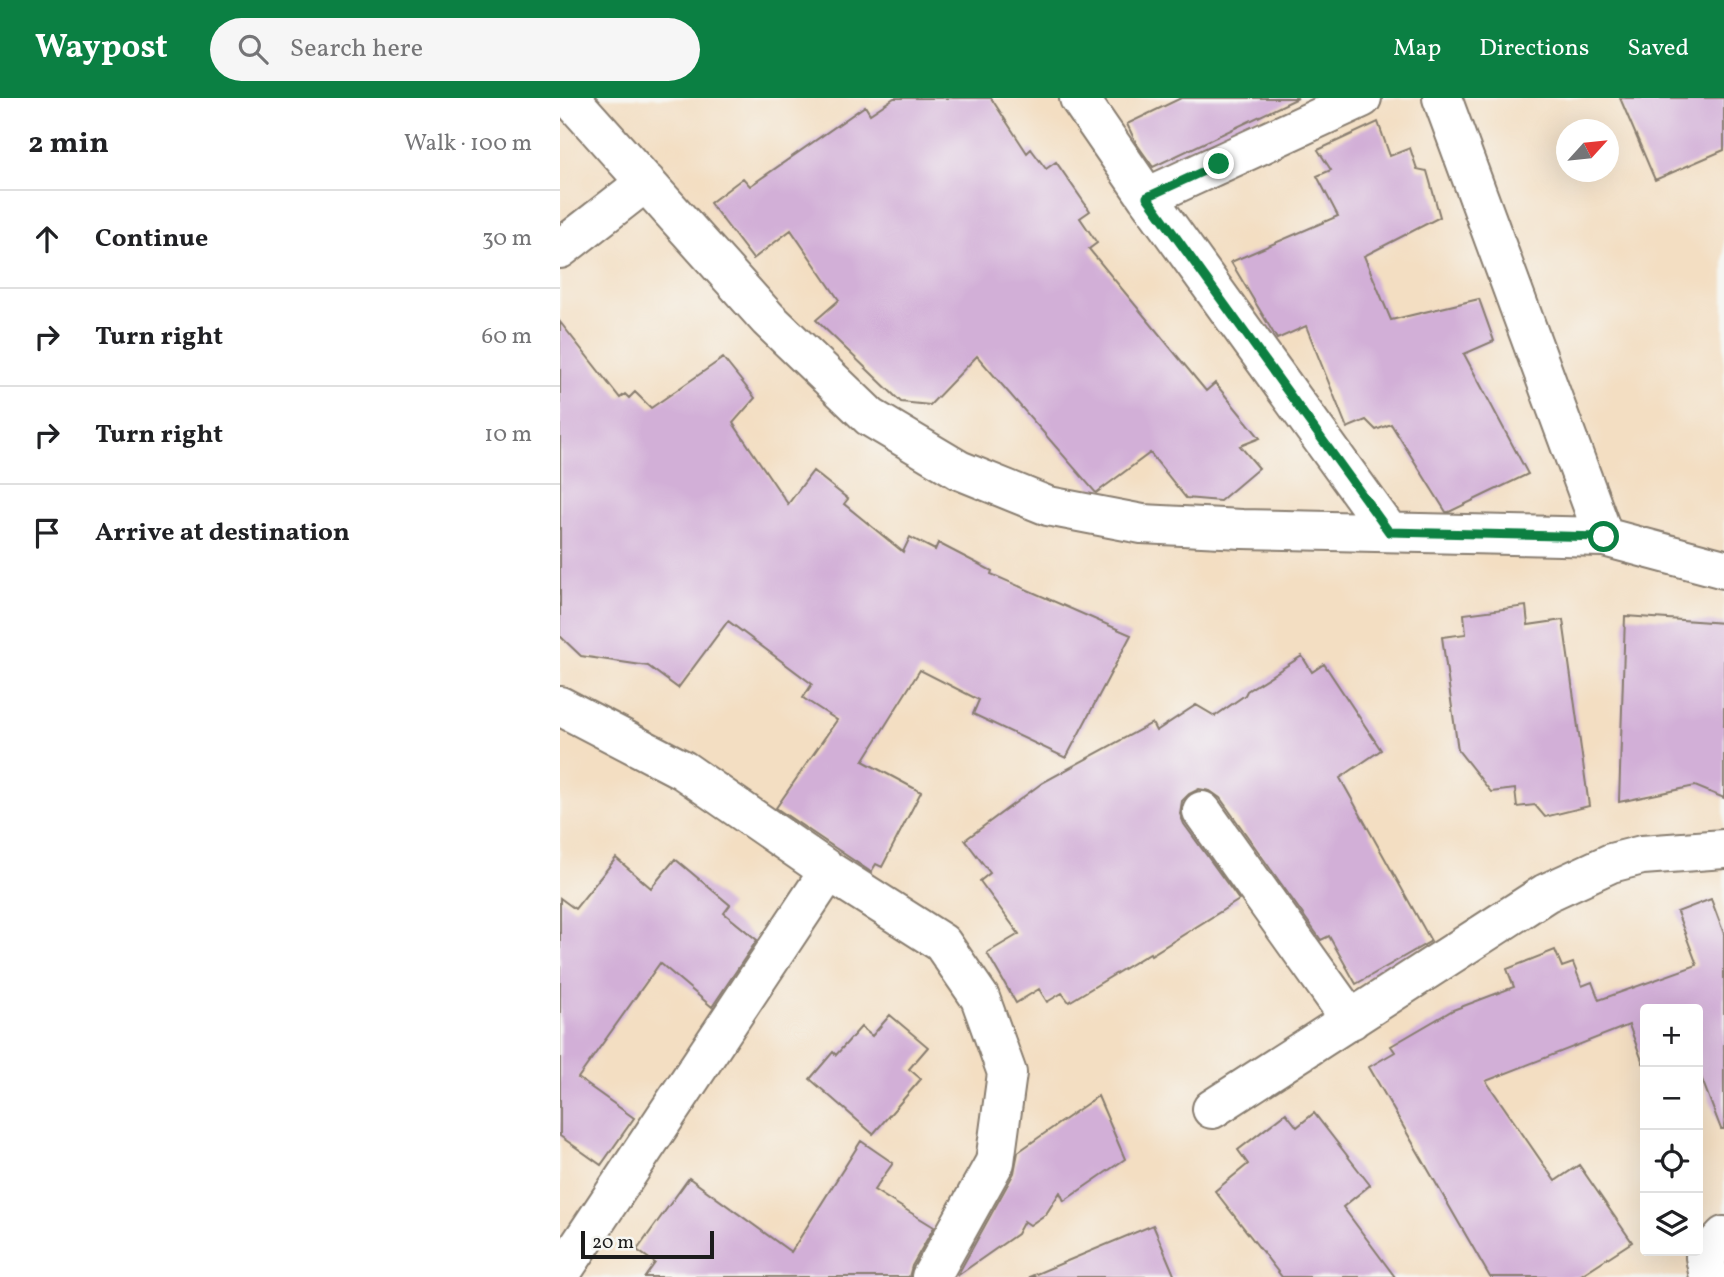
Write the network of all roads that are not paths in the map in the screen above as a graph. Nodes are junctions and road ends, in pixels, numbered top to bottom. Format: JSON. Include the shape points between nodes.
{"nodes":[{"id":1,"x":570,"y":98,"type":"edge"},
{"id":2,"x":1079,"y":98,"type":"edge"},
{"id":3,"x":1362,"y":98,"type":"edge"},
{"id":4,"x":1442,"y":98,"type":"edge"},
{"id":5,"x":646,"y":181,"type":"junction"},
{"id":6,"x":1147,"y":197,"type":"junction"},
{"id":7,"x":560,"y":249,"type":"edge"},
{"id":8,"x":1389,"y":532,"type":"junction"},
{"id":9,"x":1604,"y":537,"type":"junction"},
{"id":10,"x":1724,"y":569,"type":"edge"},
{"id":11,"x":560,"y":706,"type":"edge"},
{"id":12,"x":1202,"y":811,"type":"dead end"},
{"id":13,"x":1724,"y":849,"type":"edge"},
{"id":14,"x":830,"y":871,"type":"junction"},
{"id":15,"x":1351,"y":1020,"type":"junction"},
{"id":16,"x":1212,"y":1109,"type":"dead end"},
{"id":17,"x":1724,"y":1236,"type":"edge"},
{"id":18,"x":560,"y":1275,"type":"edge"},
{"id":19,"x":931,"y":1277,"type":"edge"},
{"id":20,"x":1709,"y":1277,"type":"edge"}],
"edges":[{"from":1,"to":5,"type":"street"},
{"from":2,"to":6,"type":"street"},
{"from":3,"to":6,"type":"street"},
{"from":4,"to":9,"type":"street"},
{"from":5,"to":7,"type":"street"},
{"from":5,"to":8,"type":"street","via":[[768,319],[870,418],[959,470],[1048,506],[1142,524]]},
{"from":6,"to":8,"type":"street"},
{"from":8,"to":9,"type":"street"},
{"from":9,"to":10,"type":"street"},
{"from":11,"to":14,"type":"street","via":[[683,770]]},
{"from":12,"to":15,"type":"street"},
{"from":13,"to":15,"type":"street","via":[[1642,855],[1611,863],[1546,893]]},
{"from":14,"to":18,"type":"street"},
{"from":14,"to":19,"type":"street","via":[[942,943],[980,998],[1007,1073],[995,1162]]},
{"from":15,"to":16,"type":"street"},
{"from":17,"to":20,"type":"street","via":[[1705,1257]]}]}
